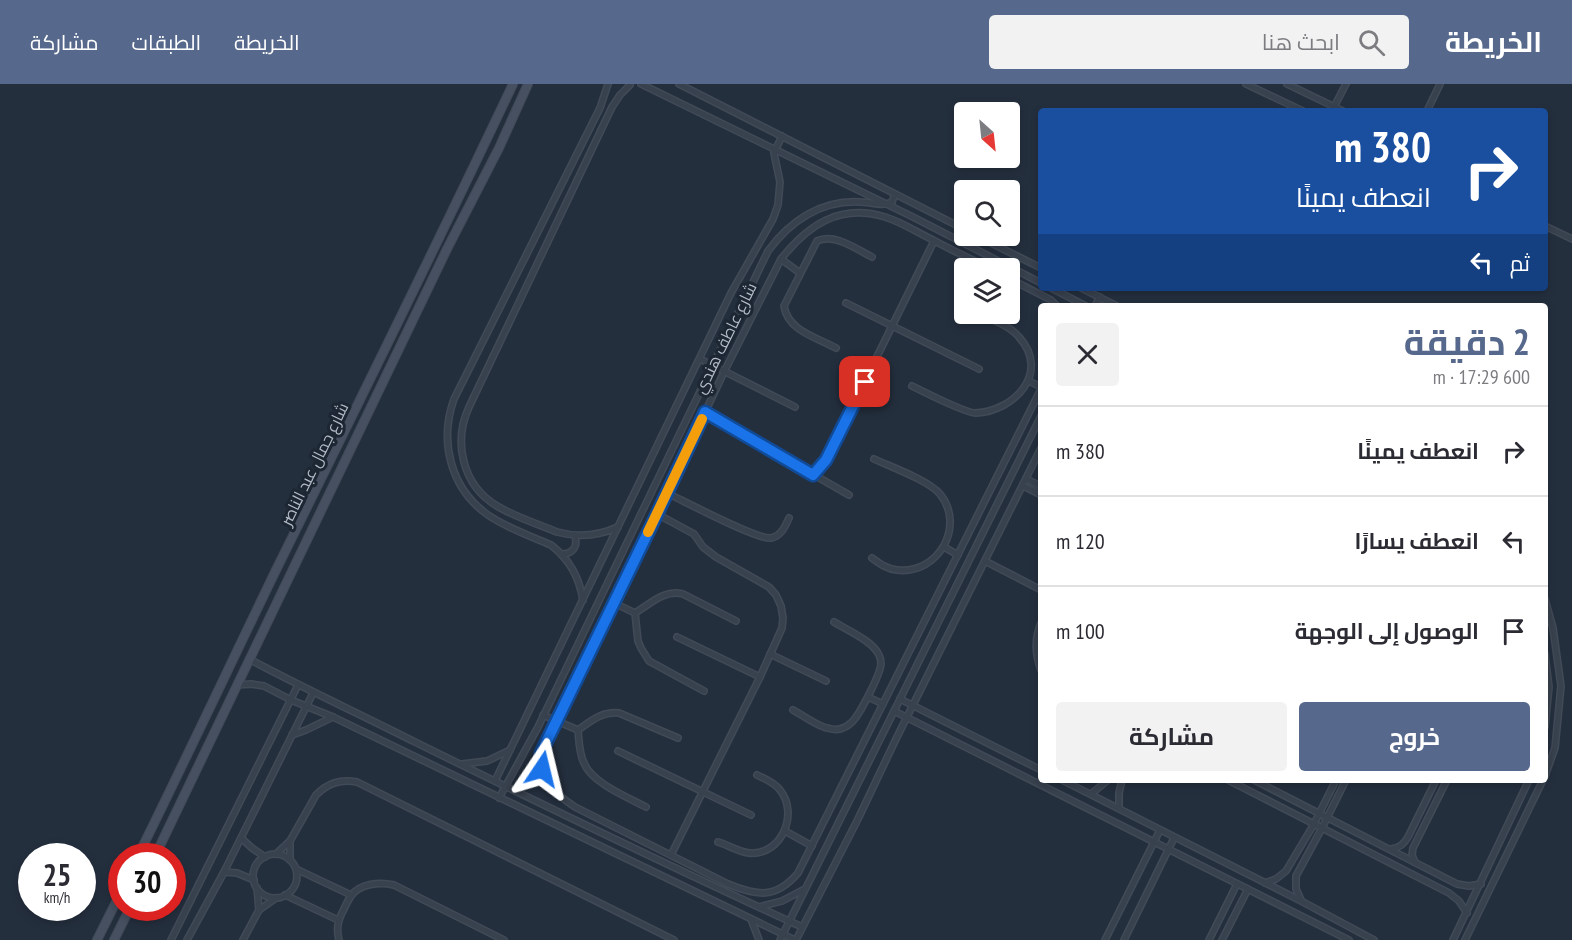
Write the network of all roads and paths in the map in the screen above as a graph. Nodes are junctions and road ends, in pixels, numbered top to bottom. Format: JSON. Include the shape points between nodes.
{"nodes":[{"id":1,"x":513,"y":84,"type":"edge"},
{"id":2,"x":528,"y":84,"type":"edge"},
{"id":3,"x":608,"y":84,"type":"edge"},
{"id":4,"x":621,"y":84,"type":"edge"},
{"id":5,"x":632,"y":84,"type":"edge"},
{"id":6,"x":641,"y":84,"type":"edge"},
{"id":7,"x":679,"y":84,"type":"edge"},
{"id":8,"x":1246,"y":84,"type":"edge"},
{"id":9,"x":1287,"y":84,"type":"edge"},
{"id":10,"x":1346,"y":84,"type":"edge"},
{"id":11,"x":1440,"y":84,"type":"edge"},
{"id":12,"x":1334,"y":107,"type":"joint"},
{"id":13,"x":1297,"y":108,"type":"edge"},
{"id":14,"x":1428,"y":108,"type":"edge"},
{"id":15,"x":782,"y":136,"type":"junction"},
{"id":16,"x":775,"y":149,"type":"junction"},
{"id":17,"x":895,"y":194,"type":"junction"},
{"id":18,"x":887,"y":205,"type":"junction"},
{"id":19,"x":954,"y":224,"type":"edge"},
{"id":20,"x":1548,"y":227,"type":"edge"},
{"id":21,"x":1572,"y":239,"type":"edge"},
{"id":22,"x":934,"y":241,"type":"junction"},
{"id":23,"x":436,"y":244,"type":"junction"},
{"id":24,"x":997,"y":246,"type":"edge"},
{"id":25,"x":447,"y":249,"type":"junction"},
{"id":26,"x":872,"y":256,"type":"dead end"},
{"id":27,"x":968,"y":258,"type":"edge"},
{"id":28,"x":781,"y":259,"type":"junction"},
{"id":29,"x":1038,"y":266,"type":"edge"},
{"id":30,"x":425,"y":269,"type":"junction"},
{"id":31,"x":800,"y":273,"type":"junction"},
{"id":32,"x":435,"y":275,"type":"junction"},
{"id":33,"x":1038,"y":281,"type":"edge"},
{"id":34,"x":1020,"y":284,"type":"edge"},
{"id":35,"x":1057,"y":291,"type":"edge"},
{"id":36,"x":1087,"y":291,"type":"edge"},
{"id":37,"x":1100,"y":297,"type":"junction"},
{"id":38,"x":846,"y":303,"type":"dead end"},
{"id":39,"x":1054,"y":303,"type":"edge"},
{"id":40,"x":1080,"y":303,"type":"edge"},
{"id":41,"x":1097,"y":303,"type":"edge"},
{"id":42,"x":1108,"y":303,"type":"edge"},
{"id":43,"x":1000,"y":324,"type":"edge"},
{"id":44,"x":892,"y":326,"type":"junction"},
{"id":45,"x":837,"y":348,"type":"dead end"},
{"id":46,"x":700,"y":358,"type":"junction"},
{"id":47,"x":713,"y":364,"type":"junction"},
{"id":48,"x":979,"y":369,"type":"dead end"},
{"id":49,"x":725,"y":370,"type":"junction"},
{"id":50,"x":1029,"y":381,"type":"junction"},
{"id":51,"x":912,"y":386,"type":"dead end"},
{"id":52,"x":1038,"y":386,"type":"edge"},
{"id":53,"x":1038,"y":394,"type":"edge"},
{"id":54,"x":795,"y":407,"type":"dead end"},
{"id":55,"x":705,"y":412,"type":"junction"},
{"id":56,"x":1038,"y":422,"type":"edge"},
{"id":57,"x":1038,"y":454,"type":"edge"},
{"id":58,"x":874,"y":459,"type":"dead end"},
{"id":59,"x":813,"y":475,"type":"junction"},
{"id":60,"x":1026,"y":478,"type":"junction"},
{"id":61,"x":1038,"y":484,"type":"edge"},
{"id":62,"x":1023,"y":486,"type":"junction"},
{"id":63,"x":667,"y":493,"type":"junction"},
{"id":64,"x":1038,"y":494,"type":"edge"},
{"id":65,"x":849,"y":495,"type":"dead end"},
{"id":66,"x":657,"y":514,"type":"junction"},
{"id":67,"x":789,"y":518,"type":"dead end"},
{"id":68,"x":618,"y":527,"type":"junction"},
{"id":69,"x":575,"y":536,"type":"junction"},
{"id":70,"x":944,"y":548,"type":"junction"},
{"id":71,"x":562,"y":554,"type":"junction"},
{"id":72,"x":958,"y":555,"type":"junction"},
{"id":73,"x":872,"y":558,"type":"dead end"},
{"id":74,"x":985,"y":561,"type":"junction"},
{"id":75,"x":1038,"y":588,"type":"edge"},
{"id":76,"x":583,"y":601,"type":"junction"},
{"id":77,"x":614,"y":603,"type":"junction"},
{"id":78,"x":1548,"y":610,"type":"edge"},
{"id":79,"x":635,"y":613,"type":"junction"},
{"id":80,"x":736,"y":621,"type":"dead end"},
{"id":81,"x":834,"y":622,"type":"dead end"},
{"id":82,"x":1038,"y":629,"type":"edge"},
{"id":83,"x":677,"y":637,"type":"dead end"},
{"id":84,"x":770,"y":654,"type":"junction"},
{"id":85,"x":251,"y":660,"type":"junction"},
{"id":86,"x":1038,"y":661,"type":"edge"},
{"id":87,"x":760,"y":677,"type":"junction"},
{"id":88,"x":1548,"y":679,"type":"edge"},
{"id":89,"x":826,"y":681,"type":"dead end"},
{"id":90,"x":238,"y":685,"type":"junction"},
{"id":91,"x":298,"y":685,"type":"junction"},
{"id":92,"x":704,"y":691,"type":"dead end"},
{"id":93,"x":313,"y":693,"type":"junction"},
{"id":94,"x":868,"y":697,"type":"junction"},
{"id":95,"x":1548,"y":697,"type":"edge"},
{"id":96,"x":900,"y":699,"type":"junction"},
{"id":97,"x":291,"y":700,"type":"junction"},
{"id":98,"x":883,"y":704,"type":"junction"},
{"id":99,"x":912,"y":705,"type":"junction"},
{"id":100,"x":306,"y":706,"type":"junction"},
{"id":101,"x":793,"y":710,"type":"dead end"},
{"id":102,"x":894,"y":711,"type":"junction"},
{"id":103,"x":543,"y":715,"type":"junction"},
{"id":104,"x":333,"y":717,"type":"junction"},
{"id":105,"x":906,"y":717,"type":"junction"},
{"id":106,"x":556,"y":721,"type":"junction"},
{"id":107,"x":578,"y":730,"type":"junction"},
{"id":108,"x":292,"y":735,"type":"junction"},
{"id":109,"x":678,"y":738,"type":"dead end"},
{"id":110,"x":511,"y":749,"type":"junction"},
{"id":111,"x":618,"y":751,"type":"dead end"},
{"id":112,"x":504,"y":763,"type":"junction"},
{"id":113,"x":460,"y":764,"type":"junction"},
{"id":114,"x":1038,"y":768,"type":"edge"},
{"id":115,"x":1548,"y":768,"type":"edge"},
{"id":116,"x":514,"y":769,"type":"junction"},
{"id":117,"x":757,"y":775,"type":"dead end"},
{"id":118,"x":495,"y":781,"type":"junction"},
{"id":119,"x":1068,"y":783,"type":"edge"},
{"id":120,"x":1104,"y":783,"type":"edge"},
{"id":121,"x":1121,"y":783,"type":"edge"},
{"id":122,"x":1234,"y":783,"type":"edge"},
{"id":123,"x":1260,"y":783,"type":"edge"},
{"id":124,"x":1334,"y":783,"type":"edge"},
{"id":125,"x":1344,"y":783,"type":"edge"},
{"id":126,"x":1435,"y":783,"type":"edge"},
{"id":127,"x":1446,"y":783,"type":"edge"},
{"id":128,"x":1528,"y":783,"type":"edge"},
{"id":129,"x":1542,"y":783,"type":"edge"},
{"id":130,"x":505,"y":786,"type":"junction"},
{"id":131,"x":702,"y":792,"type":"junction"},
{"id":132,"x":1091,"y":794,"type":"junction"},
{"id":133,"x":499,"y":798,"type":"junction"},
{"id":134,"x":646,"y":807,"type":"dead end"},
{"id":135,"x":1119,"y":808,"type":"junction"},
{"id":136,"x":1318,"y":814,"type":"junction"},
{"id":137,"x":751,"y":815,"type":"dead end"},
{"id":138,"x":1327,"y":818,"type":"junction"},
{"id":139,"x":1314,"y":824,"type":"junction"},
{"id":140,"x":1322,"y":828,"type":"junction"},
{"id":141,"x":1160,"y":830,"type":"junction"},
{"id":142,"x":785,"y":831,"type":"junction"},
{"id":143,"x":1174,"y":837,"type":"junction"},
{"id":144,"x":241,"y":838,"type":"junction"},
{"id":145,"x":290,"y":841,"type":"junction"},
{"id":146,"x":718,"y":842,"type":"dead end"},
{"id":147,"x":1154,"y":842,"type":"junction"},
{"id":148,"x":144,"y":843,"type":"edge"},
{"id":149,"x":161,"y":843,"type":"edge"},
{"id":150,"x":812,"y":846,"type":"junction"},
{"id":151,"x":1168,"y":849,"type":"junction"},
{"id":152,"x":1391,"y":849,"type":"junction"},
{"id":153,"x":276,"y":854,"type":"junction"},
{"id":154,"x":670,"y":855,"type":"junction"},
{"id":155,"x":265,"y":857,"type":"junction"},
{"id":156,"x":290,"y":860,"type":"junction"},
{"id":157,"x":1414,"y":862,"type":"junction"},
{"id":158,"x":296,"y":869,"type":"junction"},
{"id":159,"x":224,"y":872,"type":"junction"},
{"id":160,"x":254,"y":879,"type":"junction"},
{"id":161,"x":1265,"y":883,"type":"junction"},
{"id":162,"x":1237,"y":884,"type":"junction"},
{"id":163,"x":1480,"y":884,"type":"junction"},
{"id":164,"x":257,"y":887,"type":"junction"},
{"id":165,"x":1248,"y":889,"type":"junction"},
{"id":166,"x":804,"y":890,"type":"junction"},
{"id":167,"x":285,"y":895,"type":"junction"},
{"id":168,"x":351,"y":895,"type":"junction"},
{"id":169,"x":278,"y":897,"type":"junction"},
{"id":170,"x":1301,"y":901,"type":"junction"},
{"id":171,"x":758,"y":907,"type":"junction"},
{"id":172,"x":259,"y":910,"type":"junction"},
{"id":173,"x":1467,"y":913,"type":"junction"},
{"id":174,"x":108,"y":918,"type":"edge"},
{"id":175,"x":751,"y":919,"type":"junction"},
{"id":176,"x":338,"y":920,"type":"junction"},
{"id":177,"x":124,"y":921,"type":"edge"},
{"id":178,"x":789,"y":921,"type":"junction"},
{"id":179,"x":802,"y":927,"type":"junction"},
{"id":180,"x":781,"y":937,"type":"edge"},
{"id":181,"x":97,"y":940,"type":"edge"},
{"id":182,"x":114,"y":940,"type":"edge"},
{"id":183,"x":171,"y":940,"type":"edge"},
{"id":184,"x":187,"y":940,"type":"edge"},
{"id":185,"x":243,"y":940,"type":"edge"},
{"id":186,"x":339,"y":940,"type":"edge"},
{"id":187,"x":504,"y":940,"type":"edge"},
{"id":188,"x":674,"y":940,"type":"edge"},
{"id":189,"x":759,"y":940,"type":"edge"},
{"id":190,"x":795,"y":940,"type":"edge"},
{"id":191,"x":1105,"y":940,"type":"edge"},
{"id":192,"x":1124,"y":940,"type":"edge"},
{"id":193,"x":1209,"y":940,"type":"edge"},
{"id":194,"x":1222,"y":940,"type":"edge"},
{"id":195,"x":1349,"y":940,"type":"edge"},
{"id":196,"x":1374,"y":940,"type":"edge"},
{"id":197,"x":1453,"y":940,"type":"edge"},
{"id":198,"x":1465,"y":940,"type":"edge"}],
"edges":[{"from":1,"to":23,"type":"main road","name":"شارع جمال عبد الناصر"},
{"from":2,"to":25,"type":"main road","name":"شارع جمال عبد الناصر"},
{"from":3,"to":71,"type":"street","via":[[604,101],[454,399],[447,426],[451,464],[469,497],[490,516]]},
{"from":4,"to":5,"type":"street"},
{"from":5,"to":69,"type":"street","via":[[612,107],[468,407],[461,432],[465,466],[483,495],[505,510]]},
{"from":6,"to":16,"type":"street"},
{"from":7,"to":15,"type":"street"},
{"from":8,"to":13,"type":"street"},
{"from":9,"to":12,"type":"street"},
{"from":10,"to":12,"type":"street"},
{"from":11,"to":14,"type":"street"},
{"from":15,"to":16,"type":"street"},
{"from":15,"to":17,"type":"street"},
{"from":16,"to":18,"type":"street"},
{"from":16,"to":46,"type":"street","name":"شارع عاطف هندي","via":[[780,190],[776,212]]},
{"from":17,"to":18,"type":"street"},
{"from":17,"to":19,"type":"street"},
{"from":18,"to":33,"type":"street"},
{"from":18,"to":47,"type":"street","name":"شارع عاطف هندي","via":[[832,203],[788,228],[763,260]]},
{"from":20,"to":21,"type":"street"},
{"from":22,"to":27,"type":"street"},
{"from":22,"to":28,"type":"street","via":[[885,217],[846,213],[806,231]]},
{"from":22,"to":44,"type":"street"},
{"from":23,"to":25,"type":"main road","via":[[440,251]]},
{"from":23,"to":30,"type":"main road","name":"شارع جمال عبد الناصر"},
{"from":24,"to":29,"type":"street"},
{"from":25,"to":32,"type":"main road","name":"شارع جمال عبد الناصر"},
{"from":26,"to":31,"type":"street","via":[[823,238],[813,246]]},
{"from":28,"to":31,"type":"street"},
{"from":28,"to":49,"type":"street"},
{"from":30,"to":32,"type":"main road","via":[[431,268]]},
{"from":30,"to":148,"type":"main road","name":"شارع جمال عبد الناصر"},
{"from":31,"to":45,"type":"street","via":[[784,306],[785,314],[797,328]]},
{"from":32,"to":85,"type":"main road","name":"شارع جمال عبد الناصر"},
{"from":34,"to":39,"type":"street"},
{"from":35,"to":40,"type":"street"},
{"from":36,"to":37,"type":"street"},
{"from":37,"to":41,"type":"street"},
{"from":37,"to":42,"type":"street"},
{"from":38,"to":44,"type":"street"},
{"from":43,"to":50,"type":"street","via":[[1012,330],[1026,348],[1030,358]]},
{"from":44,"to":48,"type":"street"},
{"from":44,"to":59,"type":"street","via":[[826,460]]},
{"from":46,"to":47,"type":"street"},
{"from":46,"to":68,"type":"street","name":"شارع عاطف هندي"},
{"from":47,"to":49,"type":"street"},
{"from":47,"to":103,"type":"street","name":"شارع عاطف هندي"},
{"from":49,"to":54,"type":"street"},
{"from":49,"to":55,"type":"street"},
{"from":50,"to":51,"type":"street","via":[[1011,402],[973,414]]},
{"from":50,"to":52,"type":"street"},
{"from":53,"to":72,"type":"street"},
{"from":55,"to":59,"type":"street"},
{"from":55,"to":63,"type":"street"},
{"from":56,"to":96,"type":"street"},
{"from":57,"to":60,"type":"street"},
{"from":58,"to":70,"type":"street","via":[[932,486],[940,494],[950,526]]},
{"from":59,"to":65,"type":"street"},
{"from":60,"to":61,"type":"street"},
{"from":60,"to":62,"type":"street"},
{"from":62,"to":64,"type":"street"},
{"from":62,"to":74,"type":"street"},
{"from":63,"to":66,"type":"street"},
{"from":63,"to":67,"type":"street","via":[[765,538],[782,532]]},
{"from":66,"to":77,"type":"street"},
{"from":66,"to":84,"type":"street","via":[[694,534],[716,557],[770,587],[783,618]]},
{"from":68,"to":69,"type":"street","via":[[593,536]]},
{"from":68,"to":76,"type":"street","name":"شارع عاطف هندي"},
{"from":69,"to":71,"type":"street","via":[[574,549]]},
{"from":70,"to":72,"type":"street"},
{"from":70,"to":73,"type":"street","via":[[923,566],[910,570],[883,566]]},
{"from":71,"to":76,"type":"street","via":[[578,579]]},
{"from":72,"to":98,"type":"street"},
{"from":74,"to":75,"type":"street"},
{"from":74,"to":99,"type":"street"},
{"from":76,"to":110,"type":"street","name":"شارع عاطف هندي"},
{"from":77,"to":79,"type":"street"},
{"from":77,"to":106,"type":"street"},
{"from":78,"to":115,"type":"street","via":[[1561,686],[1555,748]]},
{"from":79,"to":80,"type":"street","via":[[676,592]]},
{"from":79,"to":92,"type":"street","via":[[638,641],[649,661]]},
{"from":81,"to":94,"type":"street","via":[[878,653],[881,665]]},
{"from":82,"to":86,"type":"street"},
{"from":83,"to":87,"type":"street"},
{"from":84,"to":87,"type":"street"},
{"from":84,"to":89,"type":"street"},
{"from":85,"to":90,"type":"main road","name":"شارع جمال عبد الناصر"},
{"from":85,"to":91,"type":"street"},
{"from":87,"to":131,"type":"street"},
{"from":88,"to":95,"type":"street"},
{"from":90,"to":97,"type":"street","via":[[264,686]]},
{"from":90,"to":149,"type":"main road","name":"شارع جمال عبد الناصر"},
{"from":91,"to":93,"type":"street"},
{"from":91,"to":97,"type":"street"},
{"from":93,"to":100,"type":"street"},
{"from":93,"to":113,"type":"street"},
{"from":94,"to":98,"type":"street"},
{"from":94,"to":101,"type":"street","via":[[853,721],[839,729],[824,727]]},
{"from":96,"to":99,"type":"street"},
{"from":96,"to":102,"type":"street"},
{"from":97,"to":100,"type":"street"},
{"from":97,"to":183,"type":"street"},
{"from":98,"to":150,"type":"street"},
{"from":99,"to":105,"type":"street"},
{"from":99,"to":114,"type":"street"},
{"from":100,"to":104,"type":"street"},
{"from":100,"to":108,"type":"street"},
{"from":102,"to":105,"type":"street"},
{"from":102,"to":166,"type":"street"},
{"from":103,"to":106,"type":"street"},
{"from":103,"to":116,"type":"street","name":"شارع عاطف هندي"},
{"from":104,"to":108,"type":"street"},
{"from":104,"to":133,"type":"street"},
{"from":105,"to":147,"type":"street"},
{"from":105,"to":179,"type":"street"},
{"from":106,"to":107,"type":"street"},
{"from":106,"to":154,"type":"street","via":[[540,760],[554,791],[575,807]]},
{"from":107,"to":109,"type":"street","via":[[612,712]]},
{"from":107,"to":134,"type":"street","via":[[580,752],[588,771]]},
{"from":108,"to":144,"type":"street"},
{"from":110,"to":112,"type":"street","name":"شارع عاطف هندي"},
{"from":110,"to":113,"type":"street","via":[[478,764]]},
{"from":111,"to":131,"type":"street"},
{"from":112,"to":116,"type":"street","via":[[506,769]]},
{"from":112,"to":118,"type":"street","name":"شارع عاطف هندي"},
{"from":113,"to":118,"type":"street"},
{"from":116,"to":130,"type":"street","name":"شارع عاطف هندي"},
{"from":117,"to":142,"type":"street","via":[[772,782],[786,799],[789,809]]},
{"from":118,"to":130,"type":"street"},
{"from":119,"to":132,"type":"street"},
{"from":120,"to":132,"type":"street"},
{"from":121,"to":135,"type":"street"},
{"from":122,"to":139,"type":"street"},
{"from":123,"to":136,"type":"street"},
{"from":124,"to":136,"type":"street"},
{"from":125,"to":138,"type":"street"},
{"from":126,"to":152,"type":"street","via":[[1408,837],[1398,848]]},
{"from":127,"to":157,"type":"street","via":[[1413,848]]},
{"from":128,"to":163,"type":"street"},
{"from":129,"to":198,"type":"street"},
{"from":130,"to":133,"type":"street","name":"شارع عاطف هندي"},
{"from":130,"to":171,"type":"street"},
{"from":131,"to":137,"type":"street"},
{"from":131,"to":154,"type":"street"},
{"from":132,"to":135,"type":"street"},
{"from":133,"to":175,"type":"street"},
{"from":135,"to":141,"type":"street"},
{"from":136,"to":138,"type":"street"},
{"from":136,"to":139,"type":"street"},
{"from":138,"to":140,"type":"street"},
{"from":138,"to":152,"type":"street"},
{"from":139,"to":140,"type":"street"},
{"from":139,"to":161,"type":"street","via":[[1286,871]]},
{"from":140,"to":170,"type":"street","via":[[1296,876]]},
{"from":140,"to":173,"type":"street","via":[[1449,893]]},
{"from":141,"to":143,"type":"street"},
{"from":141,"to":147,"type":"street"},
{"from":142,"to":146,"type":"street","via":[[773,845],[757,852],[748,853]]},
{"from":142,"to":150,"type":"street"},
{"from":143,"to":151,"type":"street"},
{"from":143,"to":161,"type":"street"},
{"from":144,"to":155,"type":"street"},
{"from":144,"to":159,"type":"street"},
{"from":145,"to":153,"type":"street"},
{"from":145,"to":156,"type":"street"},
{"from":145,"to":188,"type":"street","via":[[321,790],[335,782],[357,782]]},
{"from":147,"to":151,"type":"street"},
{"from":147,"to":191,"type":"street"},
{"from":150,"to":154,"type":"street","via":[[790,883],[762,894],[737,888]]},
{"from":151,"to":162,"type":"street"},
{"from":151,"to":192,"type":"street"},
{"from":152,"to":157,"type":"street"},
{"from":153,"to":155,"type":"street"},
{"from":153,"to":156,"type":"street"},
{"from":155,"to":160,"type":"street","via":[[256,866]]},
{"from":156,"to":158,"type":"street"},
{"from":157,"to":163,"type":"street","via":[[1457,884]]},
{"from":158,"to":167,"type":"street","via":[[295,884]]},
{"from":158,"to":168,"type":"street"},
{"from":159,"to":160,"type":"street"},
{"from":159,"to":184,"type":"street"},
{"from":160,"to":164,"type":"street"},
{"from":161,"to":170,"type":"street"},
{"from":162,"to":165,"type":"street"},
{"from":162,"to":193,"type":"street"},
{"from":163,"to":173,"type":"street"},
{"from":164,"to":169,"type":"street","via":[[266,895]]},
{"from":164,"to":172,"type":"street"},
{"from":165,"to":194,"type":"street"},
{"from":165,"to":195,"type":"street"},
{"from":166,"to":171,"type":"street"},
{"from":166,"to":178,"type":"street"},
{"from":167,"to":169,"type":"street"},
{"from":167,"to":176,"type":"street"},
{"from":168,"to":176,"type":"street"},
{"from":168,"to":187,"type":"street","via":[[371,884],[394,885]]},
{"from":169,"to":172,"type":"street"},
{"from":170,"to":196,"type":"street"},
{"from":171,"to":178,"type":"street"},
{"from":172,"to":185,"type":"street"},
{"from":173,"to":197,"type":"street"},
{"from":174,"to":181,"type":"main road"},
{"from":175,"to":180,"type":"street"},
{"from":175,"to":189,"type":"street"},
{"from":176,"to":186,"type":"street"},
{"from":177,"to":182,"type":"main road"},
{"from":178,"to":179,"type":"street"},
{"from":178,"to":180,"type":"street"},
{"from":179,"to":190,"type":"street"},
{"from":180,"to":190,"type":"street"}]}
